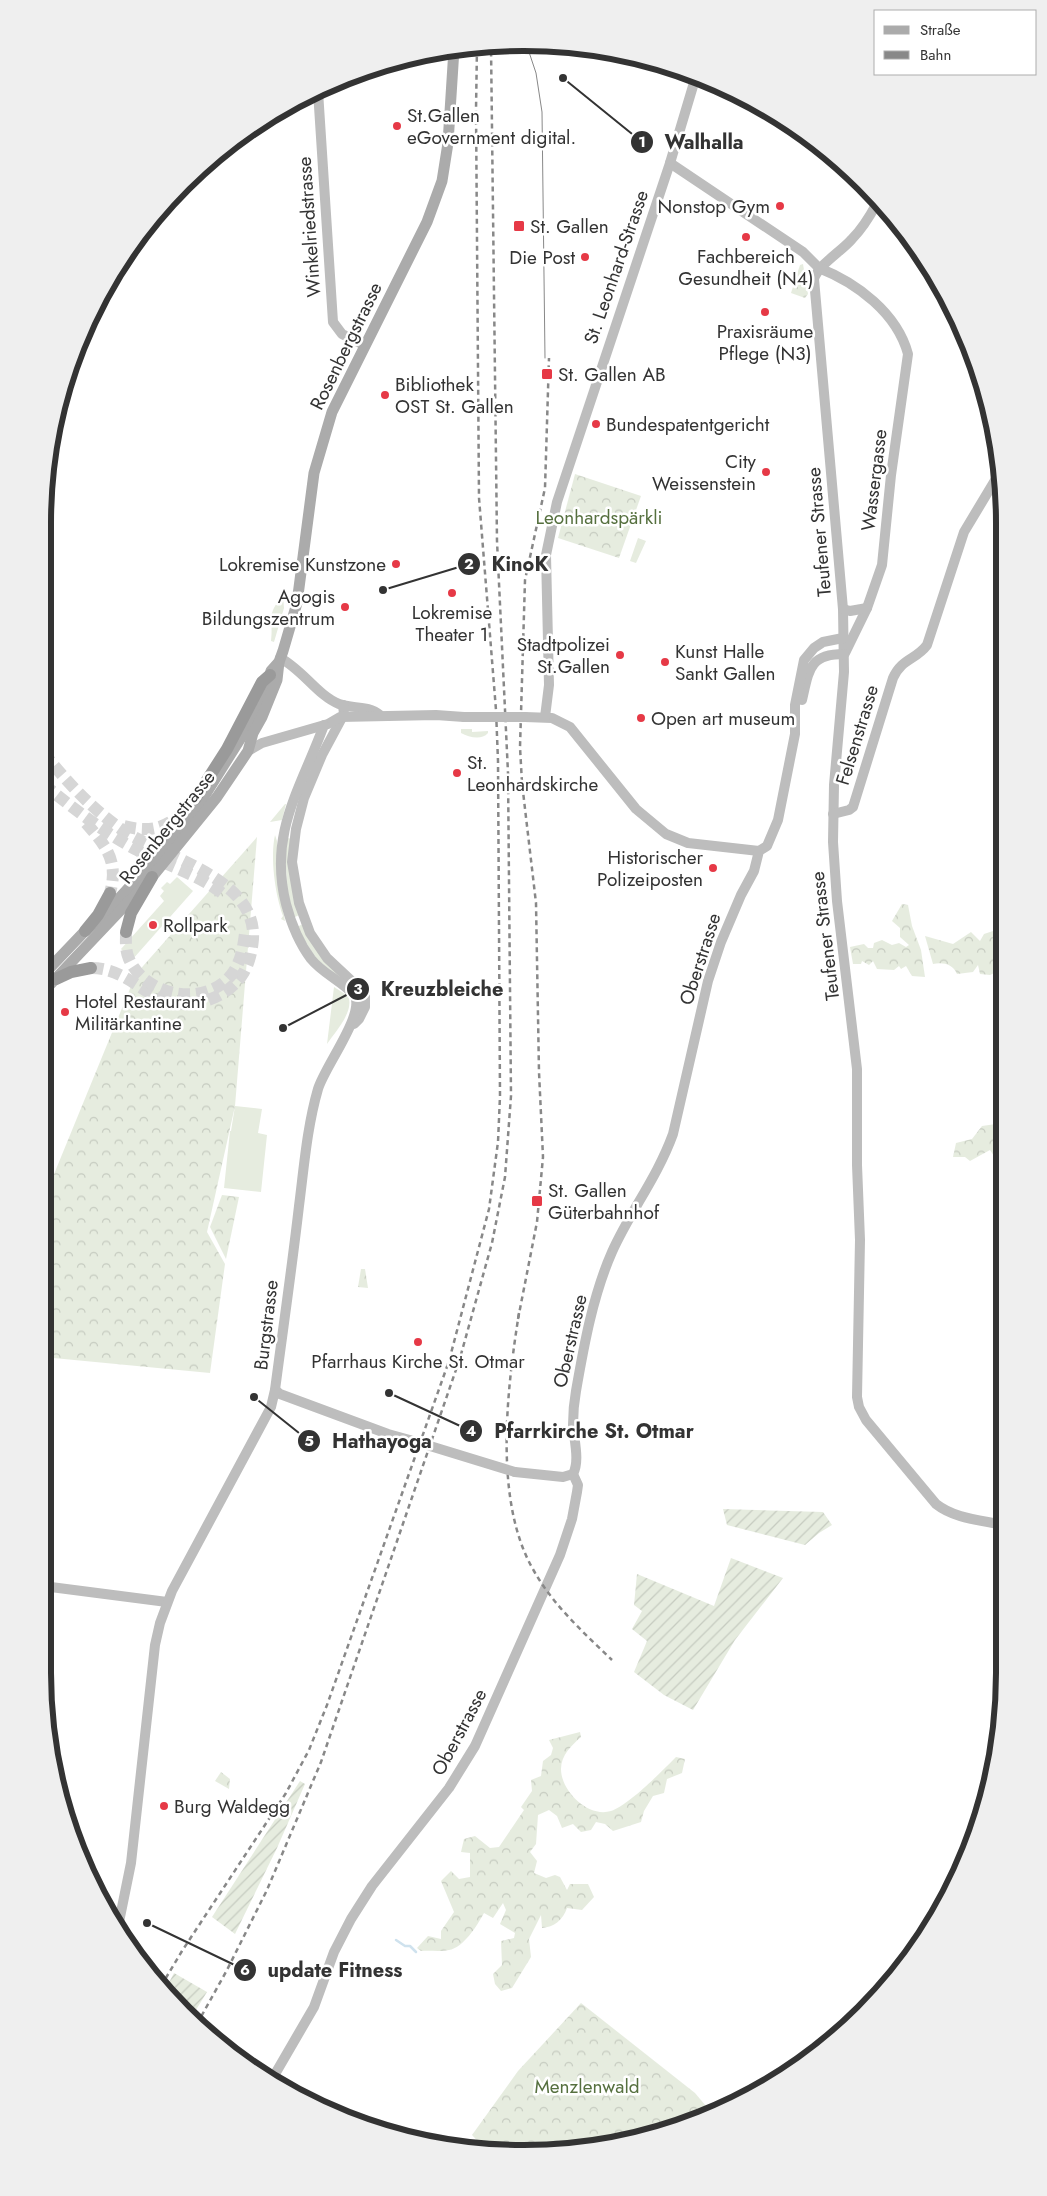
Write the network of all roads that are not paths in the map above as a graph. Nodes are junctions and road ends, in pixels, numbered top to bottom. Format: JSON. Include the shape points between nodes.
{"nodes":[{"id":1,"x":454,"y":56,"type":"edge"},
{"id":2,"x":694,"y":83,"type":"edge"},
{"id":3,"x":318,"y":98,"type":"edge"},
{"id":4,"x":670,"y":163,"type":"junction"},
{"id":5,"x":874,"y":207,"type":"edge"},
{"id":6,"x":820,"y":268,"type":"junction"},
{"id":7,"x":364,"y":345,"type":"junction"},
{"id":8,"x":994,"y":482,"type":"edge"},
{"id":9,"x":867,"y":608,"type":"junction"},
{"id":10,"x":843,"y":609,"type":"junction"},
{"id":11,"x":843,"y":638,"type":"junction"},
{"id":12,"x":844,"y":654,"type":"junction"},
{"id":13,"x":280,"y":660,"type":"junction"},
{"id":14,"x":270,"y":675,"type":"junction"},
{"id":15,"x":342,"y":704,"type":"junction"},
{"id":16,"x":342,"y":716,"type":"junction"},
{"id":17,"x":381,"y":716,"type":"junction"},
{"id":18,"x":545,"y":717,"type":"junction"},
{"id":19,"x":795,"y":717,"type":"junction"},
{"id":20,"x":324,"y":725,"type":"junction"},
{"id":21,"x":250,"y":731,"type":"junction"},
{"id":22,"x":298,"y":732,"type":"junction"},
{"id":23,"x":318,"y":742,"type":"junction"},
{"id":24,"x":262,"y":743,"type":"junction"},
{"id":25,"x":248,"y":751,"type":"junction"},
{"id":26,"x":195,"y":799,"type":"tunnel mouth"},
{"id":27,"x":833,"y":814,"type":"junction"},
{"id":28,"x":760,"y":851,"type":"junction"},
{"id":29,"x":152,"y":877,"type":"junction"},
{"id":30,"x":110,"y":893,"type":"tunnel mouth"},
{"id":31,"x":85,"y":931,"type":"junction"},
{"id":32,"x":126,"y":932,"type":"tunnel mouth"},
{"id":33,"x":51,"y":966,"type":"edge"},
{"id":34,"x":90,"y":968,"type":"tunnel mouth"},
{"id":35,"x":56,"y":979,"type":"junction"},
{"id":36,"x":51,"y":984,"type":"edge"},
{"id":37,"x":350,"y":1028,"type":"junction"},
{"id":38,"x":275,"y":1390,"type":"junction"},
{"id":39,"x":573,"y":1474,"type":"junction"},
{"id":40,"x":996,"y":1523,"type":"edge"},
{"id":41,"x":51,"y":1587,"type":"edge"},
{"id":42,"x":167,"y":1602,"type":"junction"},
{"id":43,"x":120,"y":1917,"type":"edge"},
{"id":44,"x":275,"y":2074,"type":"edge"}],
"edges":[{"from":1,"to":7,"type":"main road","name":"Rosenbergstrasse","via":[[448,143],[438,195]]},
{"from":2,"to":4,"type":"main road","name":"St. Leonhard-Strasse"},
{"from":3,"to":7,"type":"main road","name":"Winkelriedstrasse","via":[[333,322],[342,334]]},
{"from":4,"to":6,"type":"main road","via":[[800,250]]},
{"from":4,"to":18,"type":"main road","name":"St. Leonhard-Strasse","via":[[568,462],[551,527],[546,555],[549,675]]},
{"from":5,"to":6,"type":"main road","via":[[852,239]]},
{"from":6,"to":9,"type":"main road","name":"Wassergasse","via":[[876,304],[895,324],[908,354],[882,565]]},
{"from":6,"to":10,"type":"main road","name":"Teufener Strasse","via":[[814,279]]},
{"from":7,"to":13,"type":"main road","name":"Rosenbergstrasse","via":[[332,412],[320,449],[297,603]]},
{"from":8,"to":27,"type":"main road","name":"Felsenstrasse","via":[[964,532],[927,645],[908,658],[893,678],[853,807]]},
{"from":9,"to":10,"type":"main road"},
{"from":9,"to":12,"type":"main road","name":"Wassergasse"},
{"from":10,"to":11,"type":"main road","name":"Teufener Strasse"},
{"from":11,"to":12,"type":"main road","name":"Teufener Strasse"},
{"from":11,"to":19,"type":"main road","name":"Oberstrasse","via":[[823,642],[804,660]]},
{"from":12,"to":19,"type":"main road","name":"Oberstrasse","via":[[825,655],[814,663]]},
{"from":12,"to":27,"type":"main road","name":"Teufener Strasse"},
{"from":13,"to":14,"type":"main road","name":"Rosenbergstrasse"},
{"from":13,"to":15,"type":"main road","via":[[296,668],[335,702]]},
{"from":13,"to":21,"type":"main road","name":"Rosenbergstrasse","via":[[277,680]]},
{"from":14,"to":21,"type":"main road","name":"Rosenbergstrasse"},
{"from":14,"to":26,"type":"highway","via":[[262,682],[227,749]]},
{"from":15,"to":16,"type":"main road"},
{"from":15,"to":17,"type":"main road","via":[[374,710]]},
{"from":16,"to":17,"type":"main road"},
{"from":16,"to":20,"type":"main road"},
{"from":16,"to":37,"type":"main road","via":[[304,798],[292,862],[299,904],[310,932],[327,958],[364,996],[363,1013]]},
{"from":17,"to":18,"type":"main road","bridge":true},
{"from":18,"to":28,"type":"main road","via":[[570,727],[638,812],[666,834],[688,842]]},
{"from":19,"to":28,"type":"main road","name":"Oberstrasse","via":[[780,813],[772,836]]},
{"from":20,"to":22,"type":"main road"},
{"from":20,"to":23,"type":"main road"},
{"from":21,"to":24,"type":"main road"},
{"from":21,"to":25,"type":"main road","name":"Rosenbergstrasse"},
{"from":21,"to":31,"type":"main road","name":"Rosenbergstrasse","via":[[185,824],[132,886]]},
{"from":22,"to":23,"type":"main road"},
{"from":22,"to":24,"type":"main road"},
{"from":23,"to":37,"type":"main road","via":[[284,828],[280,853],[281,882],[295,931],[310,956],[356,999]]},
{"from":24,"to":25,"type":"main road"},
{"from":25,"to":29,"type":"main road","name":"Rosenbergstrasse","via":[[214,801]]},
{"from":27,"to":40,"type":"main road","name":"Teufener Strasse","via":[[834,871],[857,1069],[860,1240],[857,1402],[873,1429],[936,1504],[960,1516]]},
{"from":28,"to":39,"type":"main road","name":"Oberstrasse","via":[[754,871],[725,930],[711,972],[668,1149],[622,1232],[603,1278],[575,1396],[576,1463]]},
{"from":29,"to":32,"type":"highway","via":[[131,913]]},
{"from":29,"to":35,"type":"main road","name":"Rosenbergstrasse"},
{"from":30,"to":31,"type":"highway"},
{"from":31,"to":33,"type":"main road","name":"Rosenbergstrasse"},
{"from":34,"to":35,"type":"highway"},
{"from":35,"to":36,"type":"main road","name":"Rosenbergstrasse"},
{"from":37,"to":38,"type":"main road","name":"Burgstrasse","via":[[328,1065],[311,1123]]},
{"from":38,"to":39,"type":"main road","bridge":true,"via":[[388,1434],[515,1472],[563,1477]]},
{"from":38,"to":42,"type":"main road","name":"Burgstrasse","via":[[267,1417]]},
{"from":39,"to":44,"type":"main road","name":"Oberstrasse","via":[[577,1492],[560,1555],[475,1746],[449,1788],[356,1911],[334,1952],[314,2007]]},
{"from":41,"to":42,"type":"main road"},
{"from":42,"to":43,"type":"main road","name":"Burgstrasse","via":[[155,1645],[128,1880]]}]}
